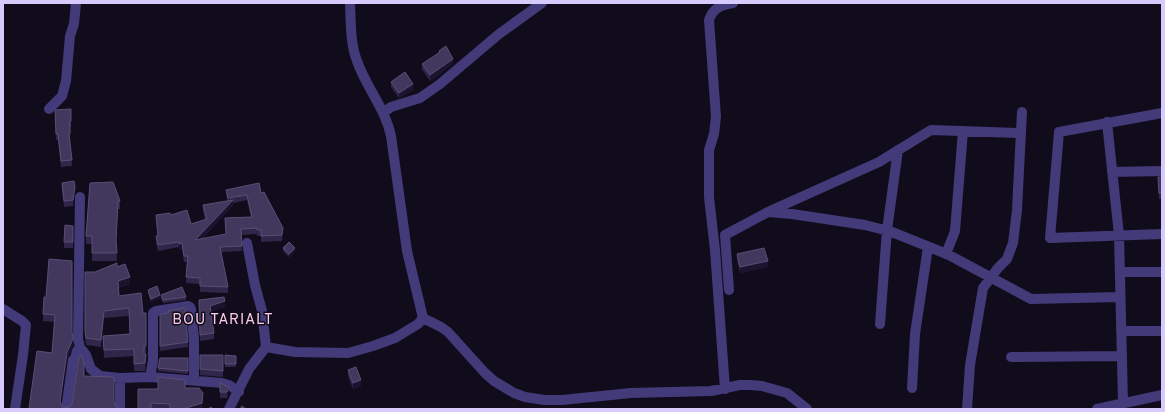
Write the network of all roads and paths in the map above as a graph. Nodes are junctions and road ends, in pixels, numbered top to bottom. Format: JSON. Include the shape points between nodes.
{"nodes":[{"id":1,"x":76,"y":3,"type":"edge"},
{"id":2,"x":350,"y":3,"type":"edge"},
{"id":3,"x":542,"y":3,"type":"edge"},
{"id":4,"x":733,"y":3,"type":"edge"},
{"id":5,"x":49,"y":109,"type":"dead end"},
{"id":6,"x":383,"y":112,"type":"junction"},
{"id":7,"x":1022,"y":112,"type":"dead end"},
{"id":8,"x":1162,"y":113,"type":"edge"},
{"id":9,"x":1107,"y":122,"type":"junction"},
{"id":10,"x":963,"y":131,"type":"junction"},
{"id":11,"x":1020,"y":133,"type":"junction"},
{"id":12,"x":898,"y":150,"type":"junction"},
{"id":13,"x":1162,"y":171,"type":"edge"},
{"id":14,"x":1112,"y":172,"type":"junction"},
{"id":15,"x":80,"y":197,"type":"dead end"},
{"id":16,"x":768,"y":212,"type":"junction"},
{"id":17,"x":887,"y":230,"type":"junction"},
{"id":18,"x":1162,"y":234,"type":"edge"},
{"id":19,"x":1119,"y":235,"type":"junction"},
{"id":20,"x":248,"y":243,"type":"dead end"},
{"id":21,"x":928,"y":246,"type":"junction"},
{"id":22,"x":946,"y":254,"type":"junction"},
{"id":23,"x":1120,"y":272,"type":"junction"},
{"id":24,"x":1162,"y":272,"type":"edge"},
{"id":25,"x":991,"y":278,"type":"junction"},
{"id":26,"x":729,"y":290,"type":"dead end"},
{"id":27,"x":1120,"y":296,"type":"junction"},
{"id":28,"x":3,"y":309,"type":"edge"},
{"id":29,"x":423,"y":318,"type":"junction"},
{"id":30,"x":880,"y":324,"type":"dead end"},
{"id":31,"x":1121,"y":331,"type":"junction"},
{"id":32,"x":1162,"y":331,"type":"edge"},
{"id":33,"x":266,"y":347,"type":"junction"},
{"id":34,"x":81,"y":352,"type":"junction"},
{"id":35,"x":1122,"y":356,"type":"junction"},
{"id":36,"x":1011,"y":357,"type":"dead end"},
{"id":37,"x":150,"y":377,"type":"junction"},
{"id":38,"x":120,"y":378,"type":"junction"},
{"id":39,"x":194,"y":380,"type":"junction"},
{"id":40,"x":912,"y":388,"type":"dead end"},
{"id":41,"x":725,"y":389,"type":"junction"},
{"id":42,"x":239,"y":392,"type":"junction"},
{"id":43,"x":1162,"y":395,"type":"edge"},
{"id":44,"x":1123,"y":402,"type":"junction"},
{"id":45,"x":15,"y":409,"type":"edge"},
{"id":46,"x":66,"y":409,"type":"edge"},
{"id":47,"x":120,"y":409,"type":"edge"},
{"id":48,"x":229,"y":409,"type":"edge"},
{"id":49,"x":807,"y":409,"type":"edge"},
{"id":50,"x":967,"y":409,"type":"edge"},
{"id":51,"x":1097,"y":409,"type":"edge"}],
"edges":[{"from":1,"to":5,"type":"street","via":[[69,41],[66,81],[62,96]]},
{"from":2,"to":6,"type":"street","via":[[353,50]]},
{"from":3,"to":6,"type":"street","via":[[420,98]]},
{"from":4,"to":41,"type":"street","via":[[714,10],[709,20],[716,117],[710,150],[710,197]]},
{"from":6,"to":29,"type":"street","via":[[394,155],[407,251]]},
{"from":7,"to":11,"type":"street"},
{"from":8,"to":9,"type":"street"},
{"from":9,"to":14,"type":"street"},
{"from":9,"to":19,"type":"street","via":[[1059,132],[1050,238]]},
{"from":10,"to":11,"type":"street"},
{"from":10,"to":12,"type":"street","via":[[932,130]]},
{"from":10,"to":22,"type":"street","via":[[955,231]]},
{"from":11,"to":25,"type":"street","via":[[1013,243],[1007,259]]},
{"from":12,"to":16,"type":"street","via":[[879,162]]},
{"from":12,"to":17,"type":"street"},
{"from":13,"to":14,"type":"street"},
{"from":14,"to":19,"type":"street"},
{"from":15,"to":34,"type":"street","via":[[78,339]]},
{"from":16,"to":17,"type":"street"},
{"from":16,"to":26,"type":"street","via":[[724,235]]},
{"from":17,"to":21,"type":"street"},
{"from":17,"to":30,"type":"street"},
{"from":18,"to":19,"type":"street"},
{"from":19,"to":23,"type":"street"},
{"from":20,"to":33,"type":"street","via":[[262,310]]},
{"from":21,"to":22,"type":"street"},
{"from":21,"to":40,"type":"street","via":[[915,334]]},
{"from":22,"to":25,"type":"street"},
{"from":23,"to":24,"type":"street"},
{"from":23,"to":27,"type":"street"},
{"from":25,"to":27,"type":"street","via":[[1031,299]]},
{"from":25,"to":50,"type":"street","via":[[983,288],[970,365]]},
{"from":27,"to":31,"type":"street"},
{"from":28,"to":45,"type":"street","via":[[26,326]]},
{"from":29,"to":33,"type":"street","via":[[395,338],[348,353],[295,352]]},
{"from":29,"to":41,"type":"street","via":[[448,332],[494,381],[525,397],[562,400],[631,393]]},
{"from":31,"to":32,"type":"street"},
{"from":31,"to":35,"type":"street"},
{"from":33,"to":42,"type":"street","via":[[249,369]]},
{"from":34,"to":38,"type":"street","via":[[86,355],[91,369],[98,375]]},
{"from":34,"to":46,"type":"street","via":[[80,349],[73,360]]},
{"from":35,"to":36,"type":"street"},
{"from":35,"to":44,"type":"street"},
{"from":37,"to":38,"type":"street"},
{"from":37,"to":39,"type":"street"},
{"from":37,"to":39,"type":"street","via":[[153,361],[153,313],[188,306],[191,309],[194,339]]},
{"from":38,"to":47,"type":"street"},
{"from":39,"to":42,"type":"street","via":[[222,383]]},
{"from":41,"to":49,"type":"street","via":[[750,385],[773,388],[787,393]]},
{"from":42,"to":48,"type":"street"},
{"from":43,"to":44,"type":"street"},
{"from":44,"to":51,"type":"street"}]}
